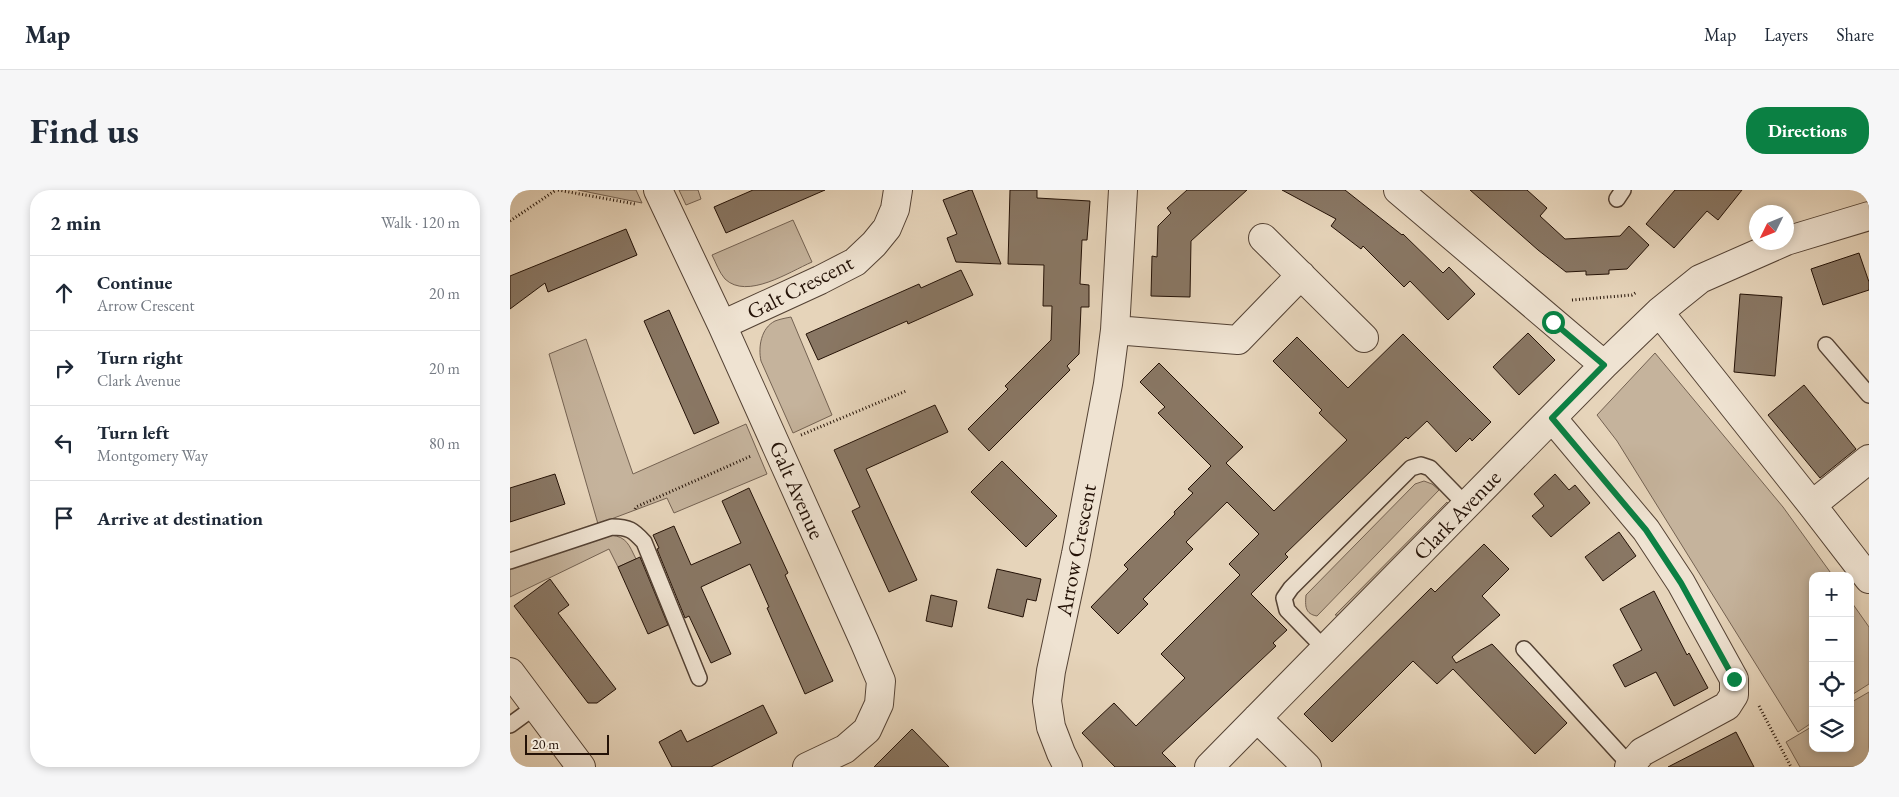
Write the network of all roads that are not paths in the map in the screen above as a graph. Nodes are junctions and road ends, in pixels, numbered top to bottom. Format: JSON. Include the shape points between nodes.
{"nodes":[{"id":1,"x":898,"y":190,"type":"edge"},
{"id":2,"x":1123,"y":190,"type":"edge"},
{"id":3,"x":1398,"y":190,"type":"edge"},
{"id":4,"x":663,"y":200,"type":"edge"},
{"id":5,"x":1869,"y":216,"type":"edge"},
{"id":6,"x":1263,"y":238,"type":"dead end"},
{"id":7,"x":1794,"y":238,"type":"edge"},
{"id":8,"x":1767,"y":250,"type":"edge"},
{"id":9,"x":1301,"y":275,"type":"junction"},
{"id":10,"x":1659,"y":312,"type":"junction"},
{"id":11,"x":722,"y":325,"type":"junction"},
{"id":12,"x":1116,"y":330,"type":"junction"},
{"id":13,"x":1364,"y":338,"type":"dead end"},
{"id":14,"x":1826,"y":345,"type":"dead end"},
{"id":15,"x":1604,"y":365,"type":"junction"},
{"id":16,"x":1869,"y":395,"type":"edge"},
{"id":17,"x":1552,"y":418,"type":"junction"},
{"id":18,"x":1869,"y":459,"type":"edge"},
{"id":19,"x":1466,"y":505,"type":"junction"},
{"id":20,"x":1812,"y":505,"type":"junction"},
{"id":21,"x":510,"y":561,"type":"edge"},
{"id":22,"x":1869,"y":579,"type":"edge"},
{"id":23,"x":1325,"y":649,"type":"junction"},
{"id":24,"x":1524,"y":650,"type":"dead end"},
{"id":25,"x":510,"y":672,"type":"edge"},
{"id":26,"x":699,"y":678,"type":"dead end"},
{"id":27,"x":536,"y":706,"type":"junction"},
{"id":28,"x":1257,"y":718,"type":"junction"},
{"id":29,"x":510,"y":725,"type":"edge"},
{"id":30,"x":1629,"y":766,"type":"edge"},
{"id":31,"x":581,"y":767,"type":"edge"},
{"id":32,"x":807,"y":767,"type":"edge"},
{"id":33,"x":1068,"y":767,"type":"edge"},
{"id":34,"x":1209,"y":767,"type":"edge"},
{"id":35,"x":1307,"y":767,"type":"edge"}],
"edges":[{"from":1,"to":11,"type":"street","name":"Galt Crescent","via":[[895,209],[886,228],[855,262]]},
{"from":2,"to":12,"type":"street","name":"Arrow Crescent"},
{"from":3,"to":15,"type":"street"},
{"from":4,"to":11,"type":"street","name":"Galt Avenue"},
{"from":5,"to":7,"type":"street","name":"Clark Avenue"},
{"from":6,"to":9,"type":"street"},
{"from":8,"to":10,"type":"street","name":"Clark Avenue","via":[[1700,279]]},
{"from":9,"to":12,"type":"street","via":[[1238,340]]},
{"from":9,"to":13,"type":"street"},
{"from":10,"to":15,"type":"street","name":"Clark Avenue"},
{"from":10,"to":20,"type":"street"},
{"from":11,"to":32,"type":"street","name":"Galt Avenue","via":[[881,681],[879,704],[867,730],[845,749]]},
{"from":12,"to":33,"type":"street","name":"Arrow Crescent","via":[[1048,691],[1051,727]]},
{"from":14,"to":16,"type":"lane"},
{"from":15,"to":17,"type":"street","name":"Clark Avenue"},
{"from":17,"to":19,"type":"street","name":"Clark Avenue"},
{"from":17,"to":30,"type":"street","via":[[1646,530],[1681,583],[1734,679],[1734,695],[1727,706],[1642,752]]},
{"from":18,"to":20,"type":"street"},
{"from":19,"to":23,"type":"street","name":"Clark Avenue"},
{"from":19,"to":23,"type":"lane","via":[[1430,468],[1421,465],[1411,468],[1291,588],[1284,598],[1287,610]]},
{"from":20,"to":22,"type":"street"},
{"from":21,"to":26,"type":"lane","via":[[612,527],[625,527],[635,532],[644,542]]},
{"from":23,"to":28,"type":"street","name":"Clark Avenue"},
{"from":24,"to":30,"type":"lane"},
{"from":25,"to":27,"type":"street"},
{"from":27,"to":29,"type":"lane"},
{"from":27,"to":31,"type":"street"},
{"from":28,"to":34,"type":"street","name":"Clark Avenue"},
{"from":28,"to":35,"type":"street"}]}
